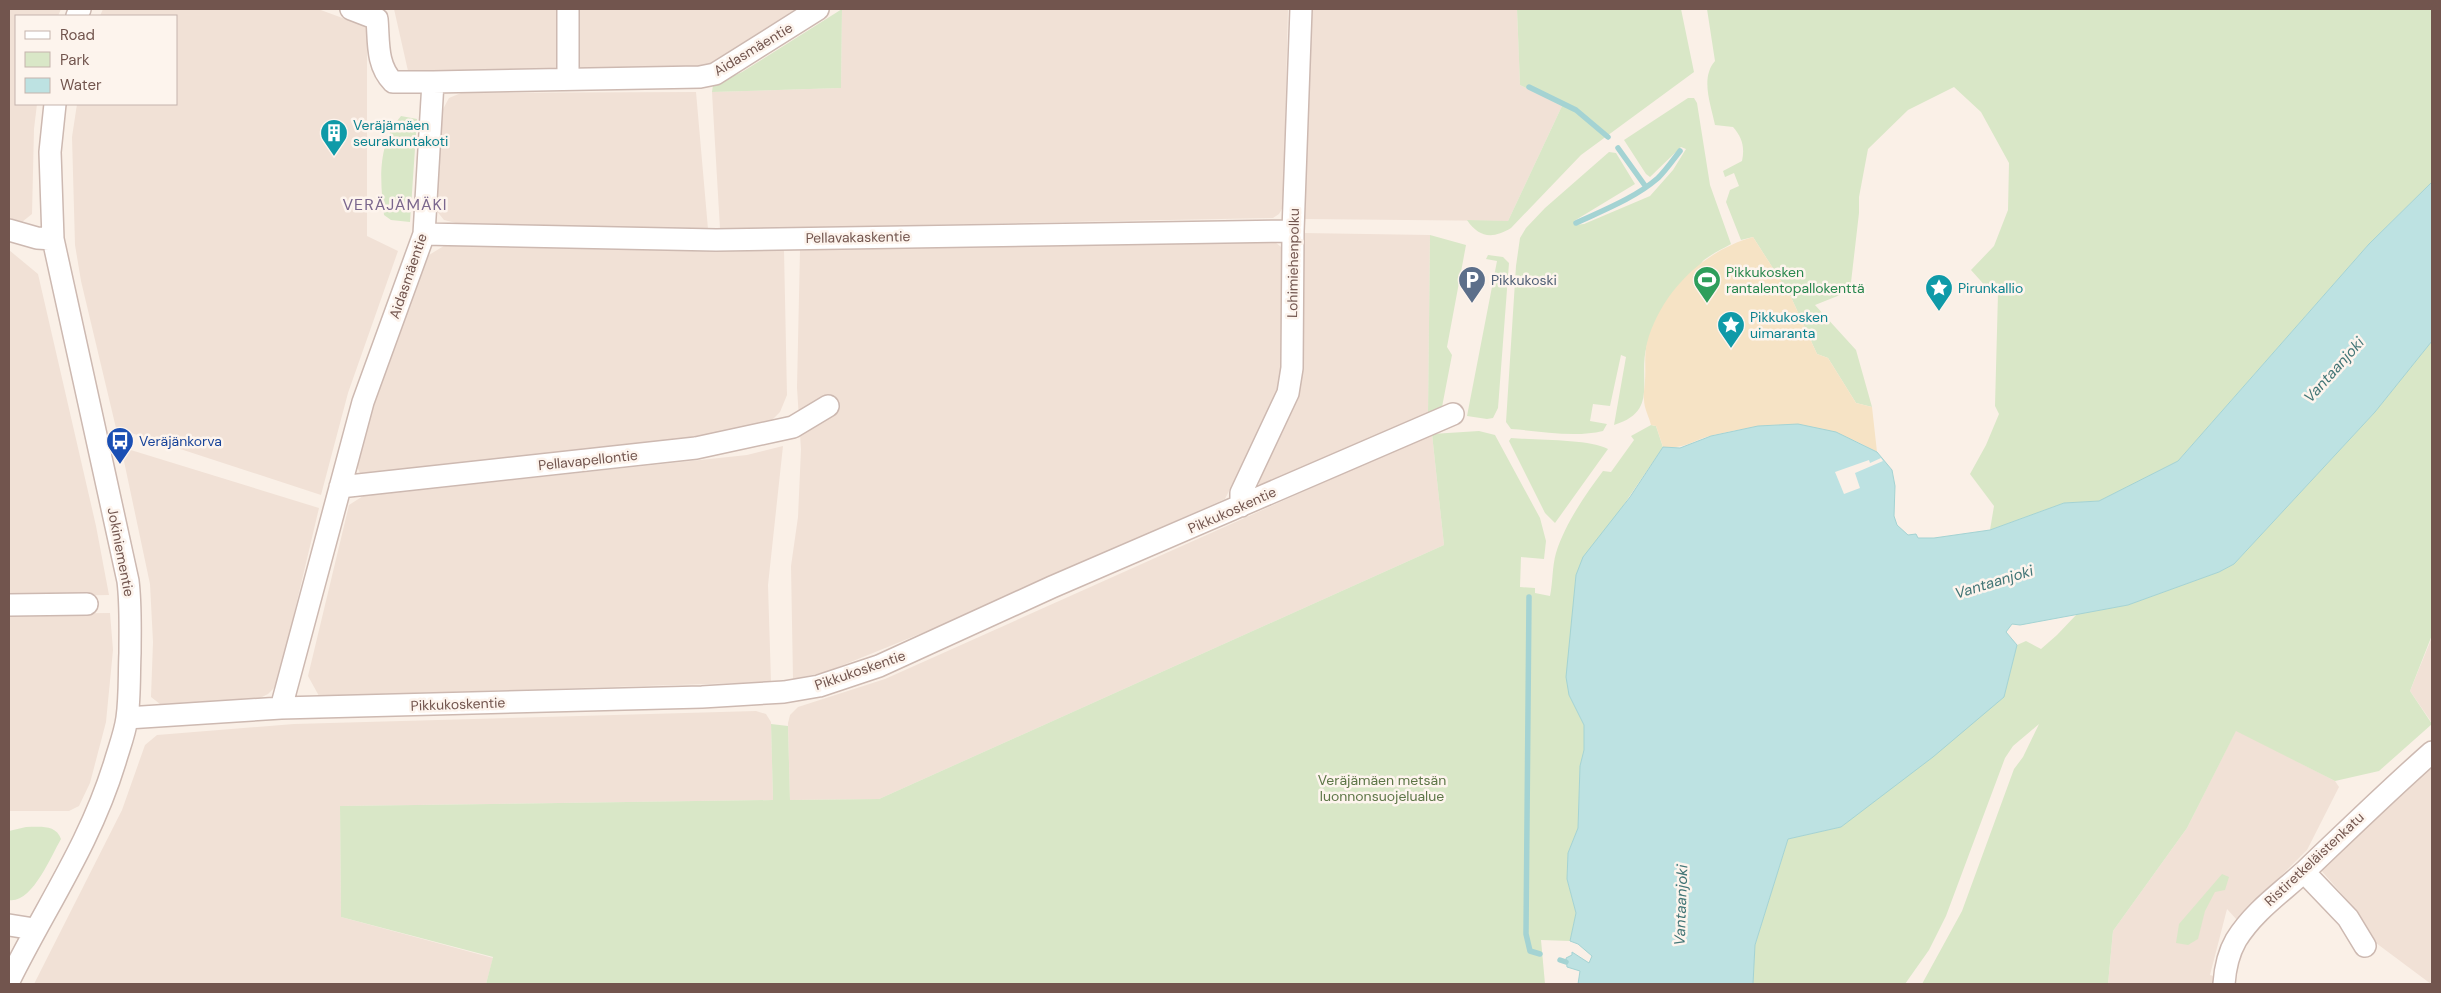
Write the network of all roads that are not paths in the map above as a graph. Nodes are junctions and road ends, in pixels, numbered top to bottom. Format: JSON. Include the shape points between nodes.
{"nodes":[{"id":1,"x":351,"y":9,"type":"edge"},
{"id":2,"x":568,"y":9,"type":"edge"},
{"id":3,"x":818,"y":9,"type":"edge"},
{"id":4,"x":1301,"y":9,"type":"edge"},
{"id":5,"x":568,"y":79,"type":"junction"},
{"id":6,"x":433,"y":82,"type":"junction"},
{"id":7,"x":55,"y":105,"type":"edge"},
{"id":8,"x":9,"y":230,"type":"edge"},
{"id":9,"x":1293,"y":231,"type":"junction"},
{"id":10,"x":424,"y":234,"type":"junction"},
{"id":11,"x":53,"y":239,"type":"junction"},
{"id":12,"x":828,"y":406,"type":"dead end"},
{"id":13,"x":1453,"y":414,"type":"dead end"},
{"id":14,"x":340,"y":487,"type":"junction"},
{"id":15,"x":1242,"y":506,"type":"junction"},
{"id":16,"x":87,"y":604,"type":"dead end"},
{"id":17,"x":9,"y":605,"type":"edge"},
{"id":18,"x":281,"y":708,"type":"junction"},
{"id":19,"x":127,"y":718,"type":"junction"},
{"id":20,"x":2432,"y":752,"type":"edge"},
{"id":21,"x":2304,"y":872,"type":"junction"},
{"id":22,"x":9,"y":924,"type":"edge"},
{"id":23,"x":34,"y":929,"type":"junction"},
{"id":24,"x":2365,"y":946,"type":"dead end"},
{"id":25,"x":9,"y":981,"type":"edge"},
{"id":26,"x":2224,"y":984,"type":"edge"}],
"edges":[{"from":1,"to":6,"type":"street","via":[[377,19],[380,63],[392,82]]},
{"from":2,"to":5,"type":"street"},
{"from":3,"to":5,"type":"street","name":"Aidasmäentie","via":[[715,74]]},
{"from":4,"to":9,"type":"street","name":"Lohimiehenpolku"},
{"from":5,"to":6,"type":"street","name":"Aidasmäentie"},
{"from":6,"to":10,"type":"street","name":"Aidasmäentie"},
{"from":7,"to":11,"type":"street","name":"Jokiniementie","via":[[50,152]]},
{"from":8,"to":11,"type":"street"},
{"from":9,"to":10,"type":"street","name":"Pellavakaskentie","via":[[716,240]]},
{"from":9,"to":15,"type":"street","name":"Lohimiehenpolku","via":[[1290,384],[1241,493]]},
{"from":10,"to":14,"type":"street","name":"Aidasmäentie","via":[[363,402]]},
{"from":11,"to":19,"type":"street","name":"Jokiniementie","via":[[128,581],[131,602]]},
{"from":12,"to":14,"type":"street","name":"Pellavapellontie","via":[[793,427],[696,448]]},
{"from":13,"to":15,"type":"street","name":"Pikkukoskentie"},
{"from":14,"to":18,"type":"street","name":"Aidasmäentie"},
{"from":15,"to":18,"type":"street","name":"Pikkukoskentie","via":[[879,666],[819,686],[784,692],[702,697]]},
{"from":16,"to":17,"type":"street"},
{"from":18,"to":19,"type":"street","name":"Pikkukoskentie"},
{"from":19,"to":23,"type":"street","name":"Jokiniementie","via":[[107,787],[88,834],[53,901]]},
{"from":20,"to":21,"type":"street","name":"Ristiretkeläistenkatu"},
{"from":21,"to":24,"type":"street","via":[[2348,918]]},
{"from":21,"to":26,"type":"street","name":"Ristiretkeläistenkatu","via":[[2262,907],[2237,939],[2229,954]]},
{"from":22,"to":23,"type":"street"},
{"from":23,"to":25,"type":"street","name":"Jokiniementie"}]}
